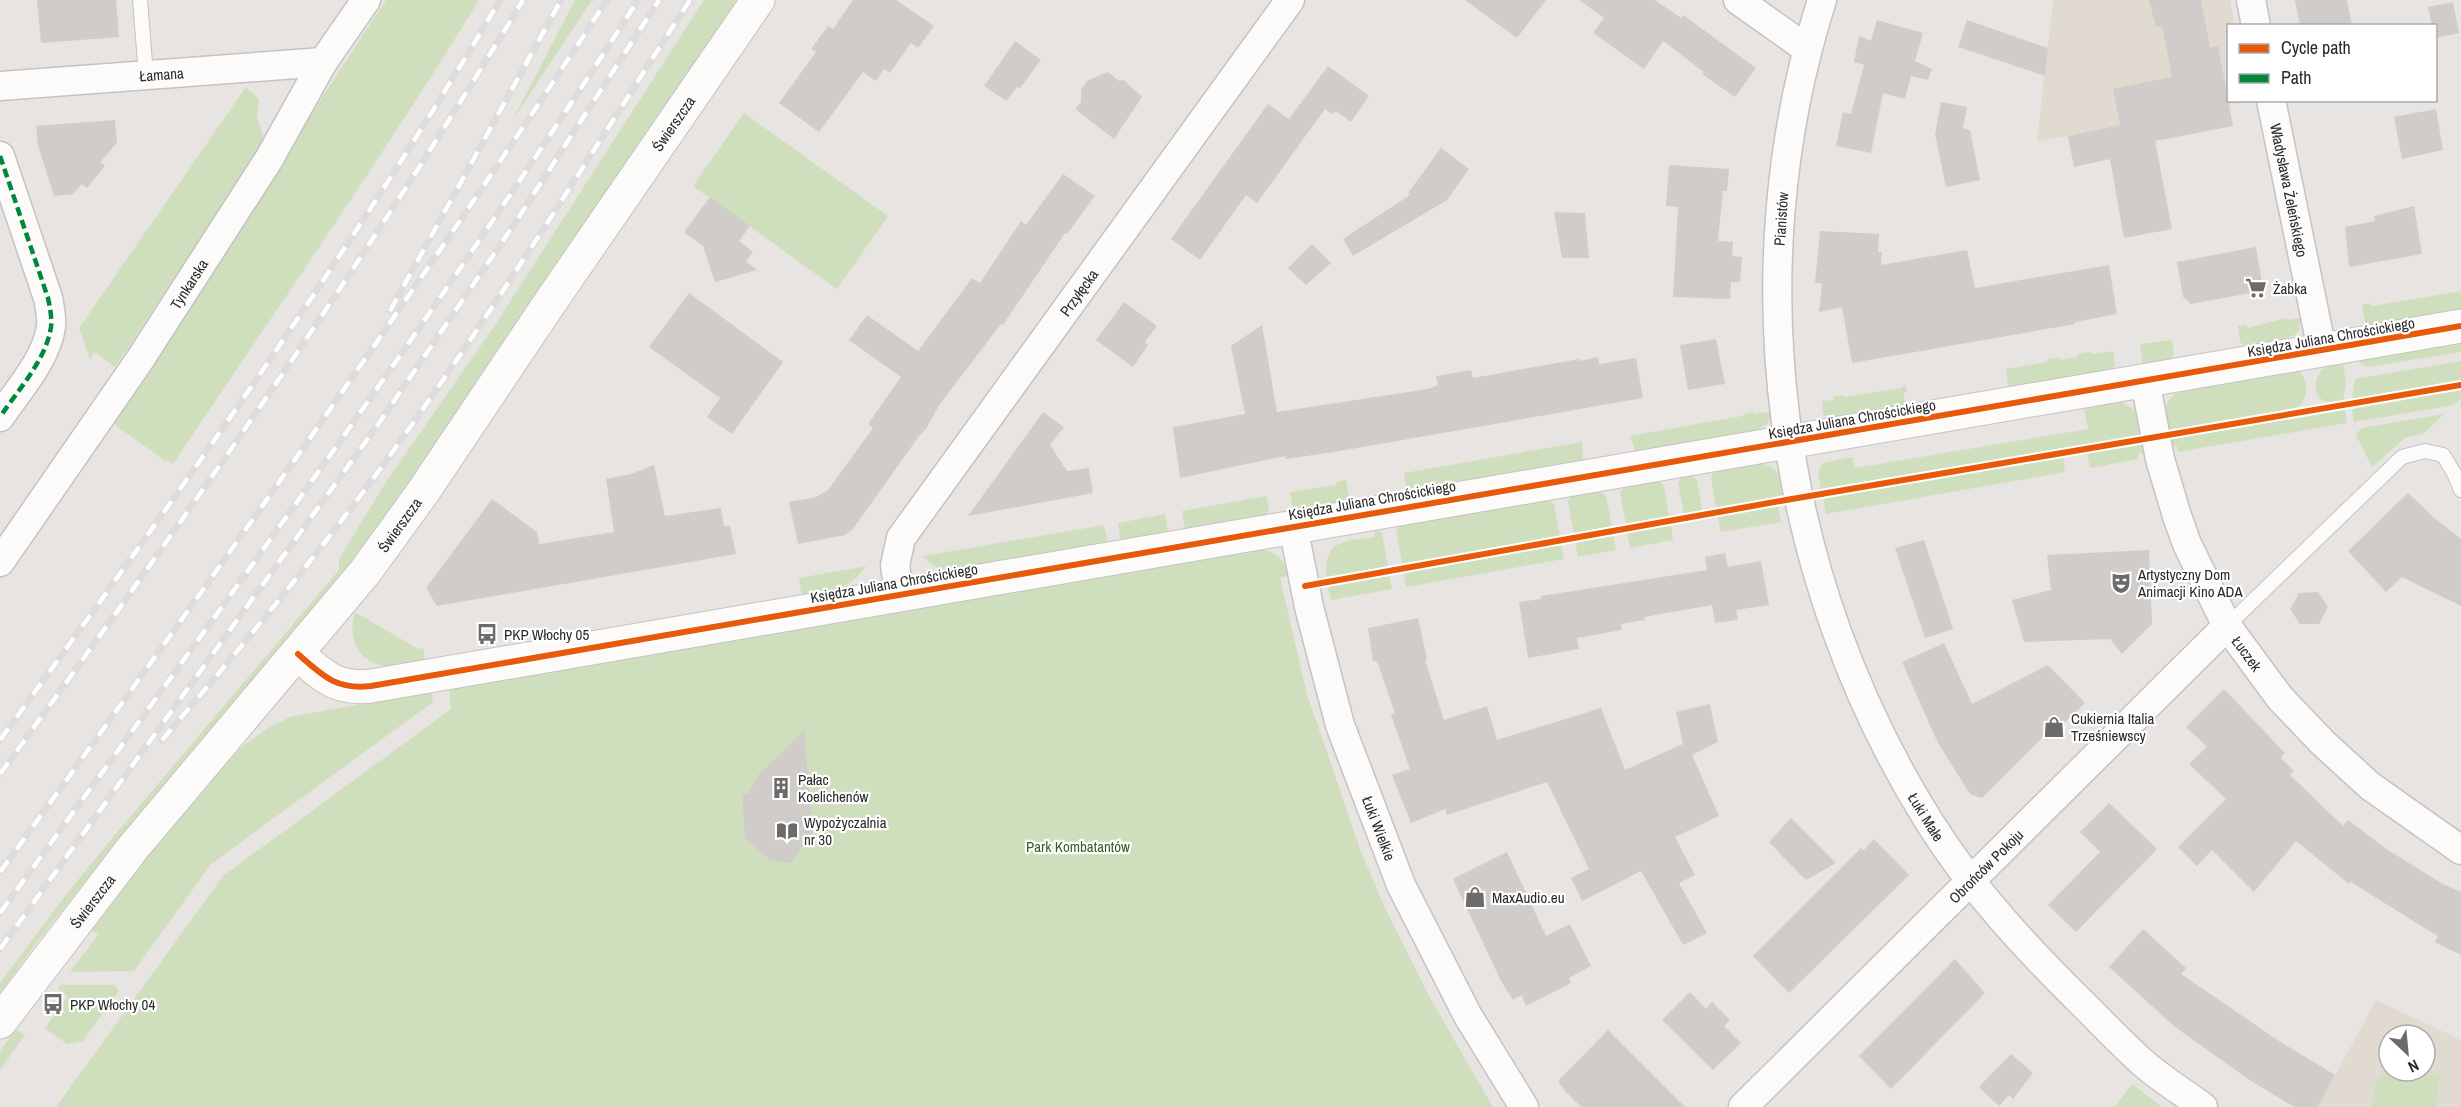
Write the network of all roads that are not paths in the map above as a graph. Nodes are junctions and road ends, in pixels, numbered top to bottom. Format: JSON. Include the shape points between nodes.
{"nodes":[{"id":1,"x":140,"y":0,"type":"edge"},
{"id":2,"x":366,"y":0,"type":"edge"},
{"id":3,"x":758,"y":0,"type":"edge"},
{"id":4,"x":1290,"y":0,"type":"edge"},
{"id":5,"x":1738,"y":0,"type":"edge"},
{"id":6,"x":1822,"y":0,"type":"edge"},
{"id":7,"x":2251,"y":0,"type":"edge"},
{"id":8,"x":2256,"y":24,"type":"edge"},
{"id":9,"x":1807,"y":49,"type":"junction"},
{"id":10,"x":323,"y":62,"type":"junction"},
{"id":11,"x":146,"y":75,"type":"junction"},
{"id":12,"x":0,"y":86,"type":"edge"},
{"id":13,"x":2271,"y":102,"type":"edge"},
{"id":14,"x":0,"y":156,"type":"edge"},
{"id":15,"x":2461,"y":326,"type":"edge"},
{"id":16,"x":2322,"y":350,"type":"junction"},
{"id":17,"x":2145,"y":381,"type":"junction"},
{"id":18,"x":0,"y":417,"type":"edge"},
{"id":19,"x":1789,"y":442,"type":"junction"},
{"id":20,"x":2461,"y":490,"type":"edge"},
{"id":21,"x":1293,"y":526,"type":"junction"},
{"id":22,"x":0,"y":562,"type":"edge"},
{"id":23,"x":899,"y":594,"type":"junction"},
{"id":24,"x":2227,"y":626,"type":"junction"},
{"id":25,"x":298,"y":654,"type":"junction"},
{"id":26,"x":2461,"y":850,"type":"edge"},
{"id":27,"x":1971,"y":881,"type":"junction"},
{"id":28,"x":0,"y":1022,"type":"edge"},
{"id":29,"x":1524,"y":1107,"type":"edge"},
{"id":30,"x":1743,"y":1107,"type":"edge"},
{"id":31,"x":2203,"y":1107,"type":"edge"}],
"edges":[{"from":1,"to":11,"type":"lane"},
{"from":2,"to":10,"type":"street","name":"Tynkarska"},
{"from":3,"to":25,"type":"street","name":"Świerszcza","via":[[423,492]]},
{"from":4,"to":23,"type":"street","name":"Przyłęcka","via":[[901,538],[895,565]]},
{"from":5,"to":9,"type":"street"},
{"from":6,"to":9,"type":"street","name":"Pianistów"},
{"from":7,"to":8,"type":"street"},
{"from":9,"to":19,"type":"street","name":"Pianistów","via":[[1782,189],[1778,263],[1777,338]]},
{"from":10,"to":11,"type":"street","name":"Łamana"},
{"from":10,"to":22,"type":"street","name":"Tynkarska","via":[[269,159],[145,352]]},
{"from":11,"to":12,"type":"street","name":"Łamana"},
{"from":13,"to":16,"type":"street","name":"Władysława Żeleńskiego"},
{"from":14,"to":18,"type":"street","via":[[48,298],[51,328],[41,357]]},
{"from":15,"to":16,"type":"street","name":"Księdza Juliana Chrościckiego"},
{"from":16,"to":17,"type":"street","name":"Księdza Juliana Chrościckiego"},
{"from":17,"to":19,"type":"street","name":"Księdza Juliana Chrościckiego"},
{"from":17,"to":24,"type":"street","name":"Łuczek","via":[[2160,459],[2177,516]]},
{"from":19,"to":21,"type":"street","name":"Księdza Juliana Chrościckiego"},
{"from":19,"to":27,"type":"street","name":"Łuki Małe","via":[[1812,554],[1853,674],[1908,787]]},
{"from":20,"to":24,"type":"lane","via":[[2443,455],[2425,451],[2402,457]]},
{"from":21,"to":23,"type":"street","name":"Księdza Juliana Chrościckiego"},
{"from":21,"to":29,"type":"street","name":"Łuki Wielkie","via":[[1340,725],[1397,874],[1468,1016]]},
{"from":23,"to":25,"type":"street","name":"Księdza Juliana Chrościckiego","via":[[365,687],[338,684]]},
{"from":24,"to":26,"type":"street","name":"Łuczek","via":[[2280,698],[2323,743],[2370,786]]},
{"from":24,"to":27,"type":"street","name":"Obrońców Pokoju"},
{"from":25,"to":28,"type":"street","name":"Świerszcza","via":[[132,849]]},
{"from":27,"to":30,"type":"street","name":"Obrońców Pokoju"},
{"from":27,"to":31,"type":"street","name":"Łuki Małe","via":[[2037,958],[2134,1055]]}]}
